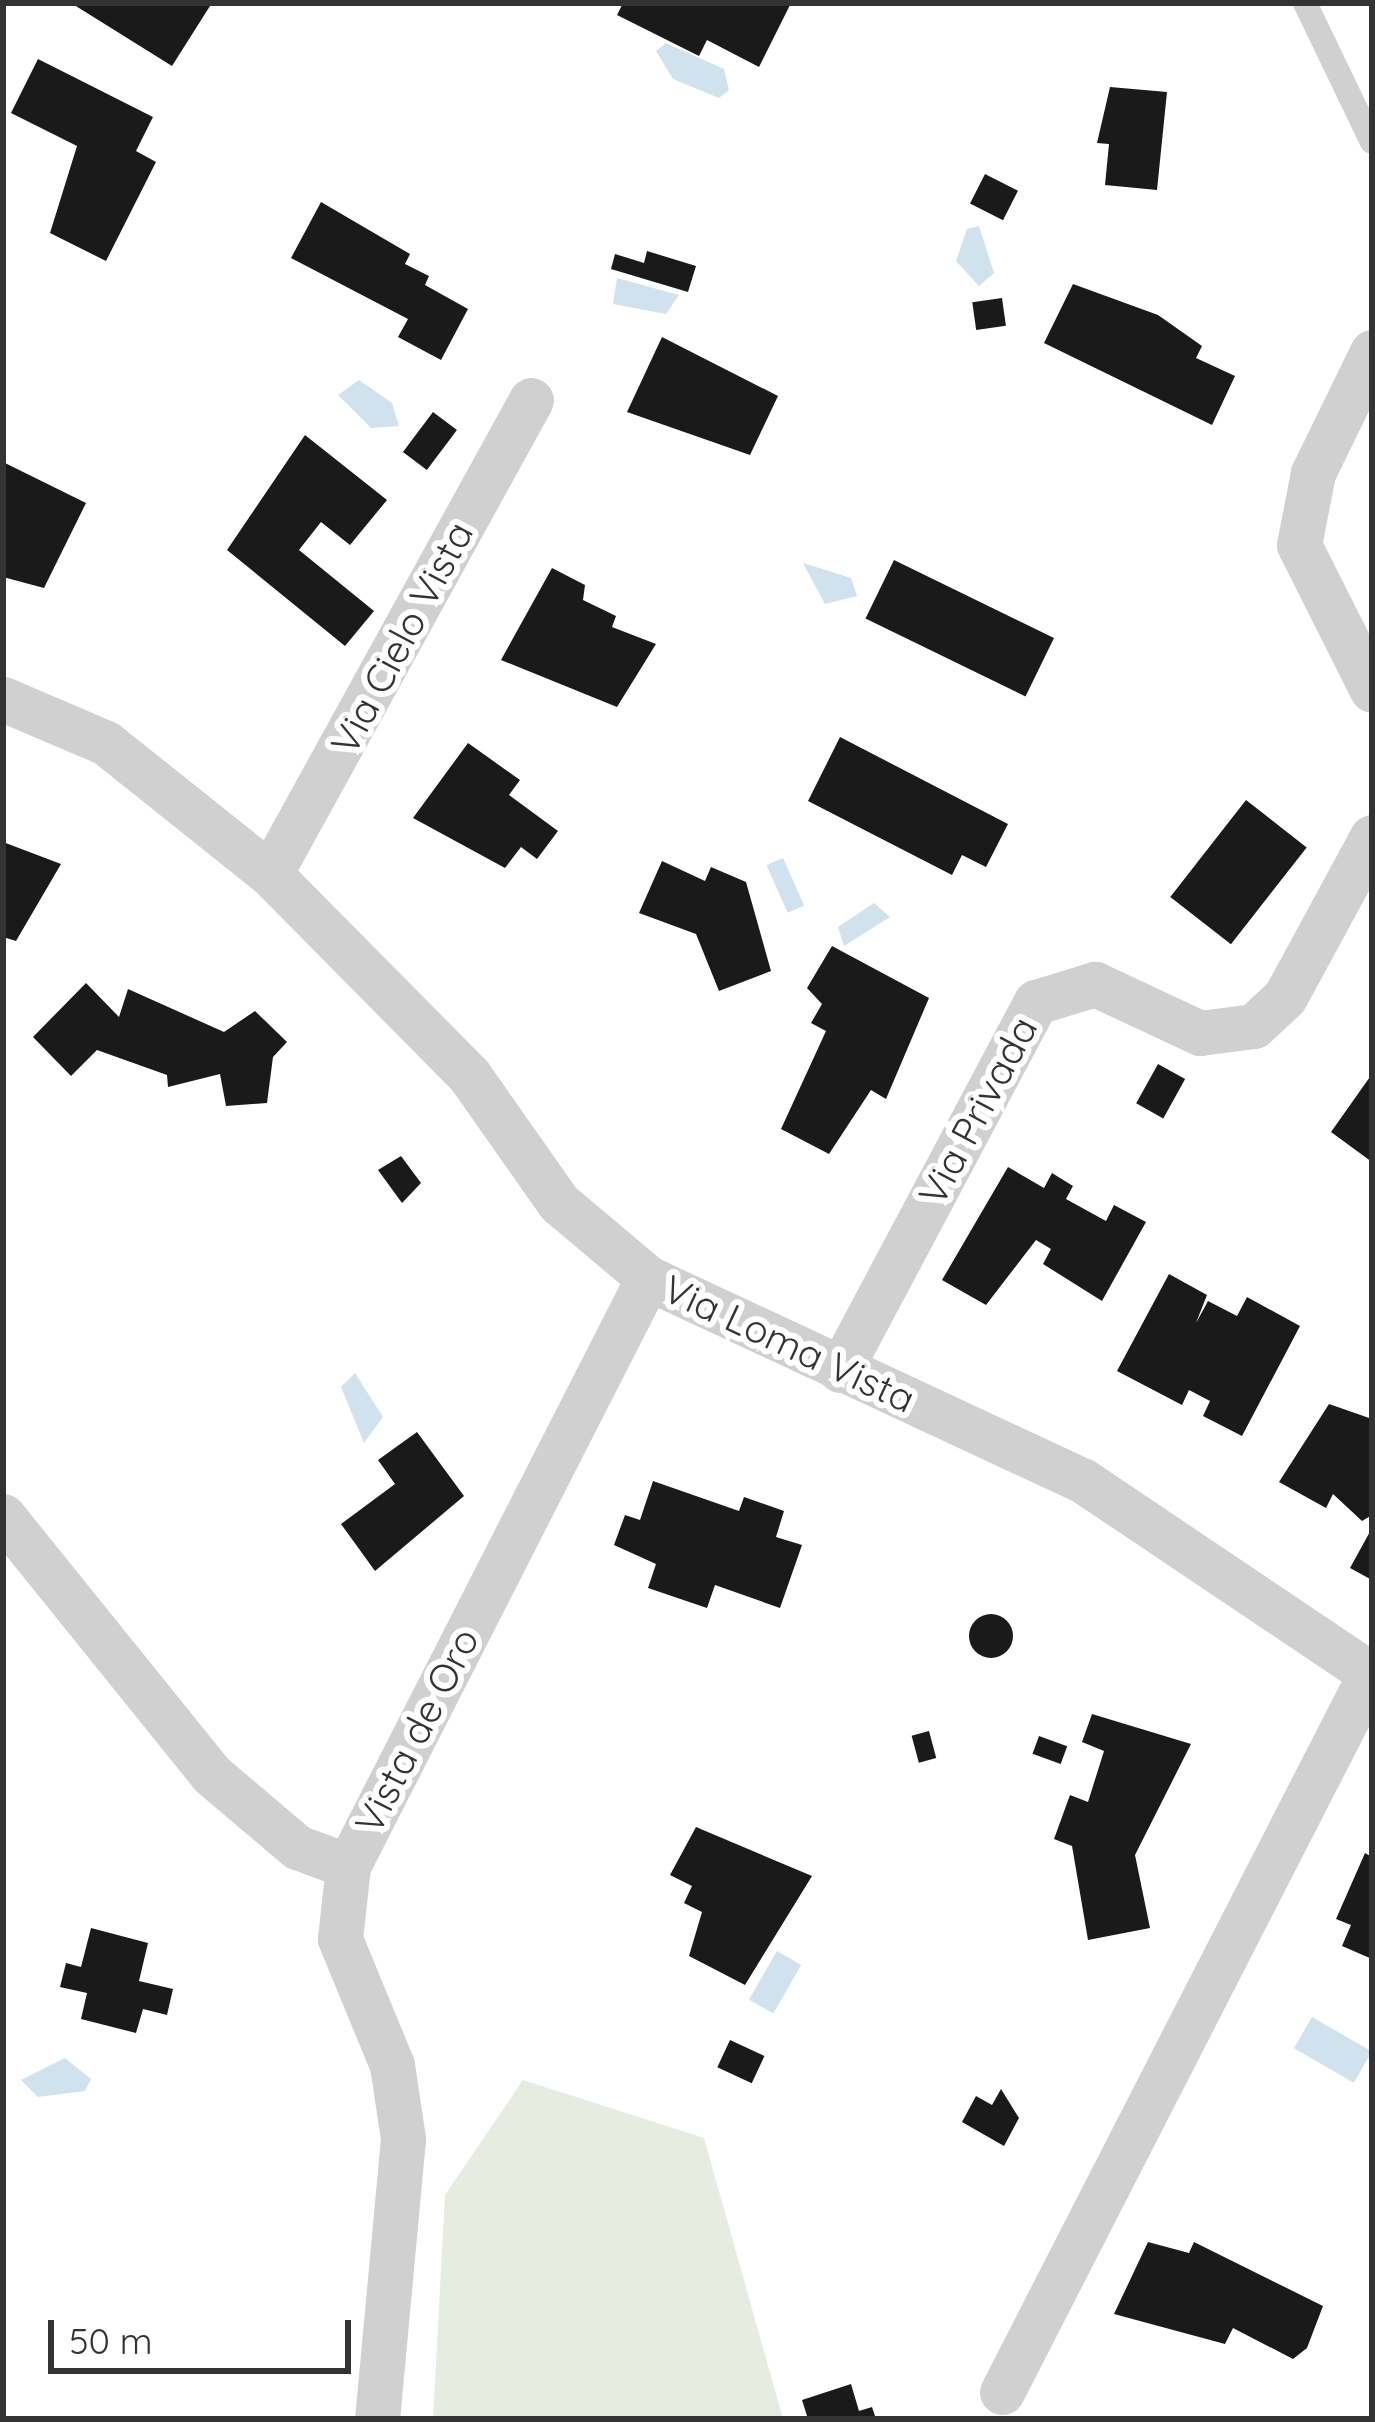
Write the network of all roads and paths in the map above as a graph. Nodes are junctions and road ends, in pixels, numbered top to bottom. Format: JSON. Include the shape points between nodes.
{"nodes":[{"id":1,"x":1305,"y":3,"type":"edge"},
{"id":2,"x":1372,"y":142,"type":"edge"},
{"id":3,"x":1372,"y":352,"type":"edge"},
{"id":4,"x":531,"y":400,"type":"dead end"},
{"id":5,"x":1372,"y":690,"type":"edge"},
{"id":6,"x":3,"y":700,"type":"edge"},
{"id":7,"x":1372,"y":837,"type":"edge"},
{"id":8,"x":269,"y":874,"type":"junction"},
{"id":9,"x":648,"y":1278,"type":"junction"},
{"id":10,"x":840,"y":1370,"type":"junction"},
{"id":11,"x":3,"y":1516,"type":"edge"},
{"id":12,"x":1371,"y":1675,"type":"edge"},
{"id":13,"x":348,"y":1866,"type":"junction"},
{"id":14,"x":1002,"y":2392,"type":"dead end"},
{"id":15,"x":376,"y":2419,"type":"edge"}],
"edges":[{"from":1,"to":2,"type":"lane"},
{"from":3,"to":5,"type":"street","via":[[1313,473],[1299,545]]},
{"from":4,"to":8,"type":"street","name":"Via Cielo Vista"},
{"from":6,"to":8,"type":"street","name":"Via Loma Vista","via":[[106,743]]},
{"from":7,"to":10,"type":"street","name":"Via Privada","via":[[1285,997],[1254,1026],[1200,1033],[1096,984],[1036,1002]]},
{"from":8,"to":9,"type":"street","name":"Via Loma Vista","via":[[469,1076],[559,1203]]},
{"from":9,"to":10,"type":"street","name":"Via Loma Vista"},
{"from":9,"to":13,"type":"street","name":"Vista de Oro"},
{"from":10,"to":12,"type":"street","name":"Via Loma Vista","via":[[1082,1480]]},
{"from":11,"to":13,"type":"street","name":"Vista de Oro","via":[[211,1774],[297,1847]]},
{"from":12,"to":14,"type":"street"},
{"from":13,"to":15,"type":"street","via":[[340,1939],[392,2066],[403,2139]]}]}
